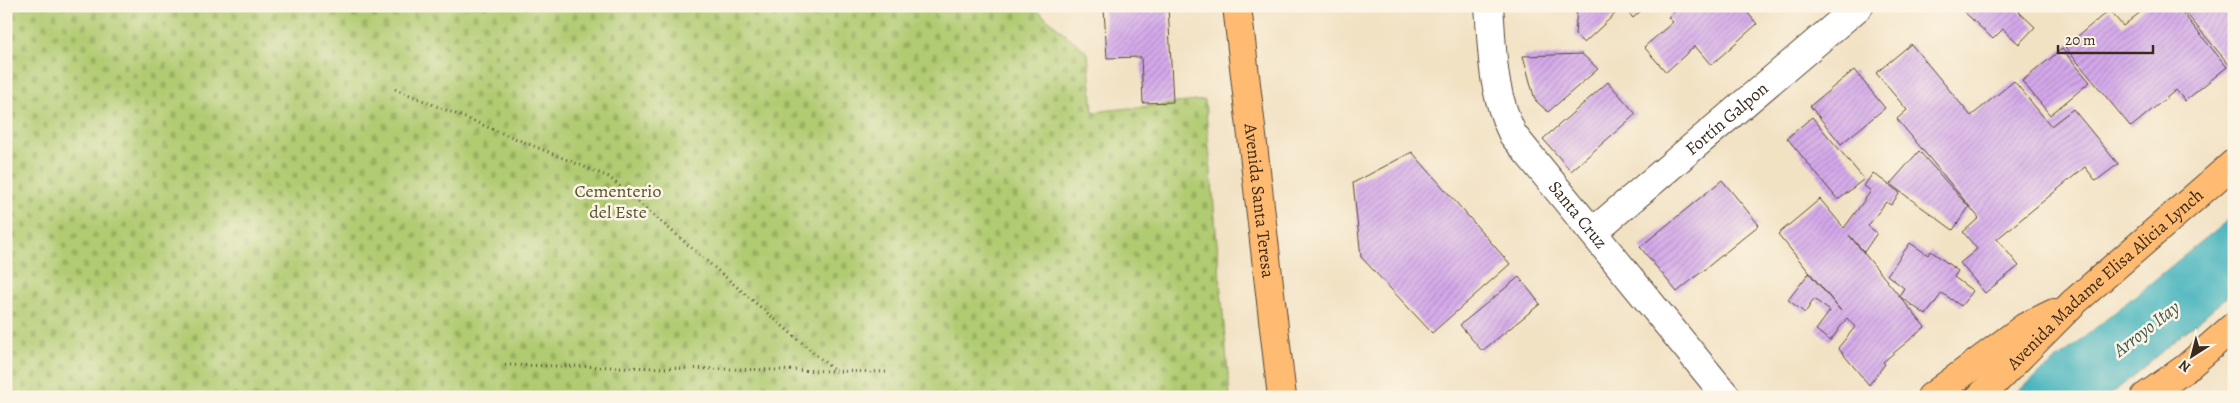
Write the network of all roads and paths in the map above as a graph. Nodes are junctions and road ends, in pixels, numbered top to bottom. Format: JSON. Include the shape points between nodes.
{"nodes":[{"id":1,"x":1237,"y":6,"type":"edge"},
{"id":2,"x":1489,"y":6,"type":"edge"},
{"id":3,"x":1859,"y":6,"type":"edge"},
{"id":4,"x":394,"y":89,"type":"dead end"},
{"id":5,"x":2234,"y":163,"type":"edge"},
{"id":6,"x":1594,"y":232,"type":"junction"},
{"id":7,"x":2073,"y":303,"type":"junction"},
{"id":8,"x":2234,"y":326,"type":"edge"},
{"id":9,"x":505,"y":366,"type":"dead end"},
{"id":10,"x":2186,"y":368,"type":"junction"},
{"id":11,"x":836,"y":372,"type":"junction"},
{"id":12,"x":887,"y":372,"type":"dead end"},
{"id":13,"x":1282,"y":397,"type":"edge"},
{"id":14,"x":1727,"y":397,"type":"edge"},
{"id":15,"x":1931,"y":397,"type":"edge"},
{"id":16,"x":1980,"y":397,"type":"edge"},
{"id":17,"x":2145,"y":397,"type":"edge"},
{"id":18,"x":2170,"y":397,"type":"edge"}],
"edges":[{"from":1,"to":13,"type":"main road","name":"Avenida Santa Teresa"},
{"from":2,"to":6,"type":"street","name":"Santa Cruz","via":[[1494,85],[1503,114],[1513,135]]},
{"from":3,"to":6,"type":"street","name":"Fortín Galpon"},
{"from":4,"to":11,"type":"path","via":[[609,177]]},
{"from":5,"to":7,"type":"main road","name":"Avenida Madame Elisa Alicia Lynch"},
{"from":6,"to":14,"type":"street","name":"Santa Cruz"},
{"from":7,"to":15,"type":"main road","via":[[2025,327]]},
{"from":7,"to":16,"type":"main road","name":"Avenida Madame Elisa Alicia Lynch"},
{"from":8,"to":10,"type":"main road"},
{"from":9,"to":11,"type":"path"},
{"from":10,"to":17,"type":"main road"},
{"from":10,"to":18,"type":"main road"},
{"from":11,"to":12,"type":"path"}]}
